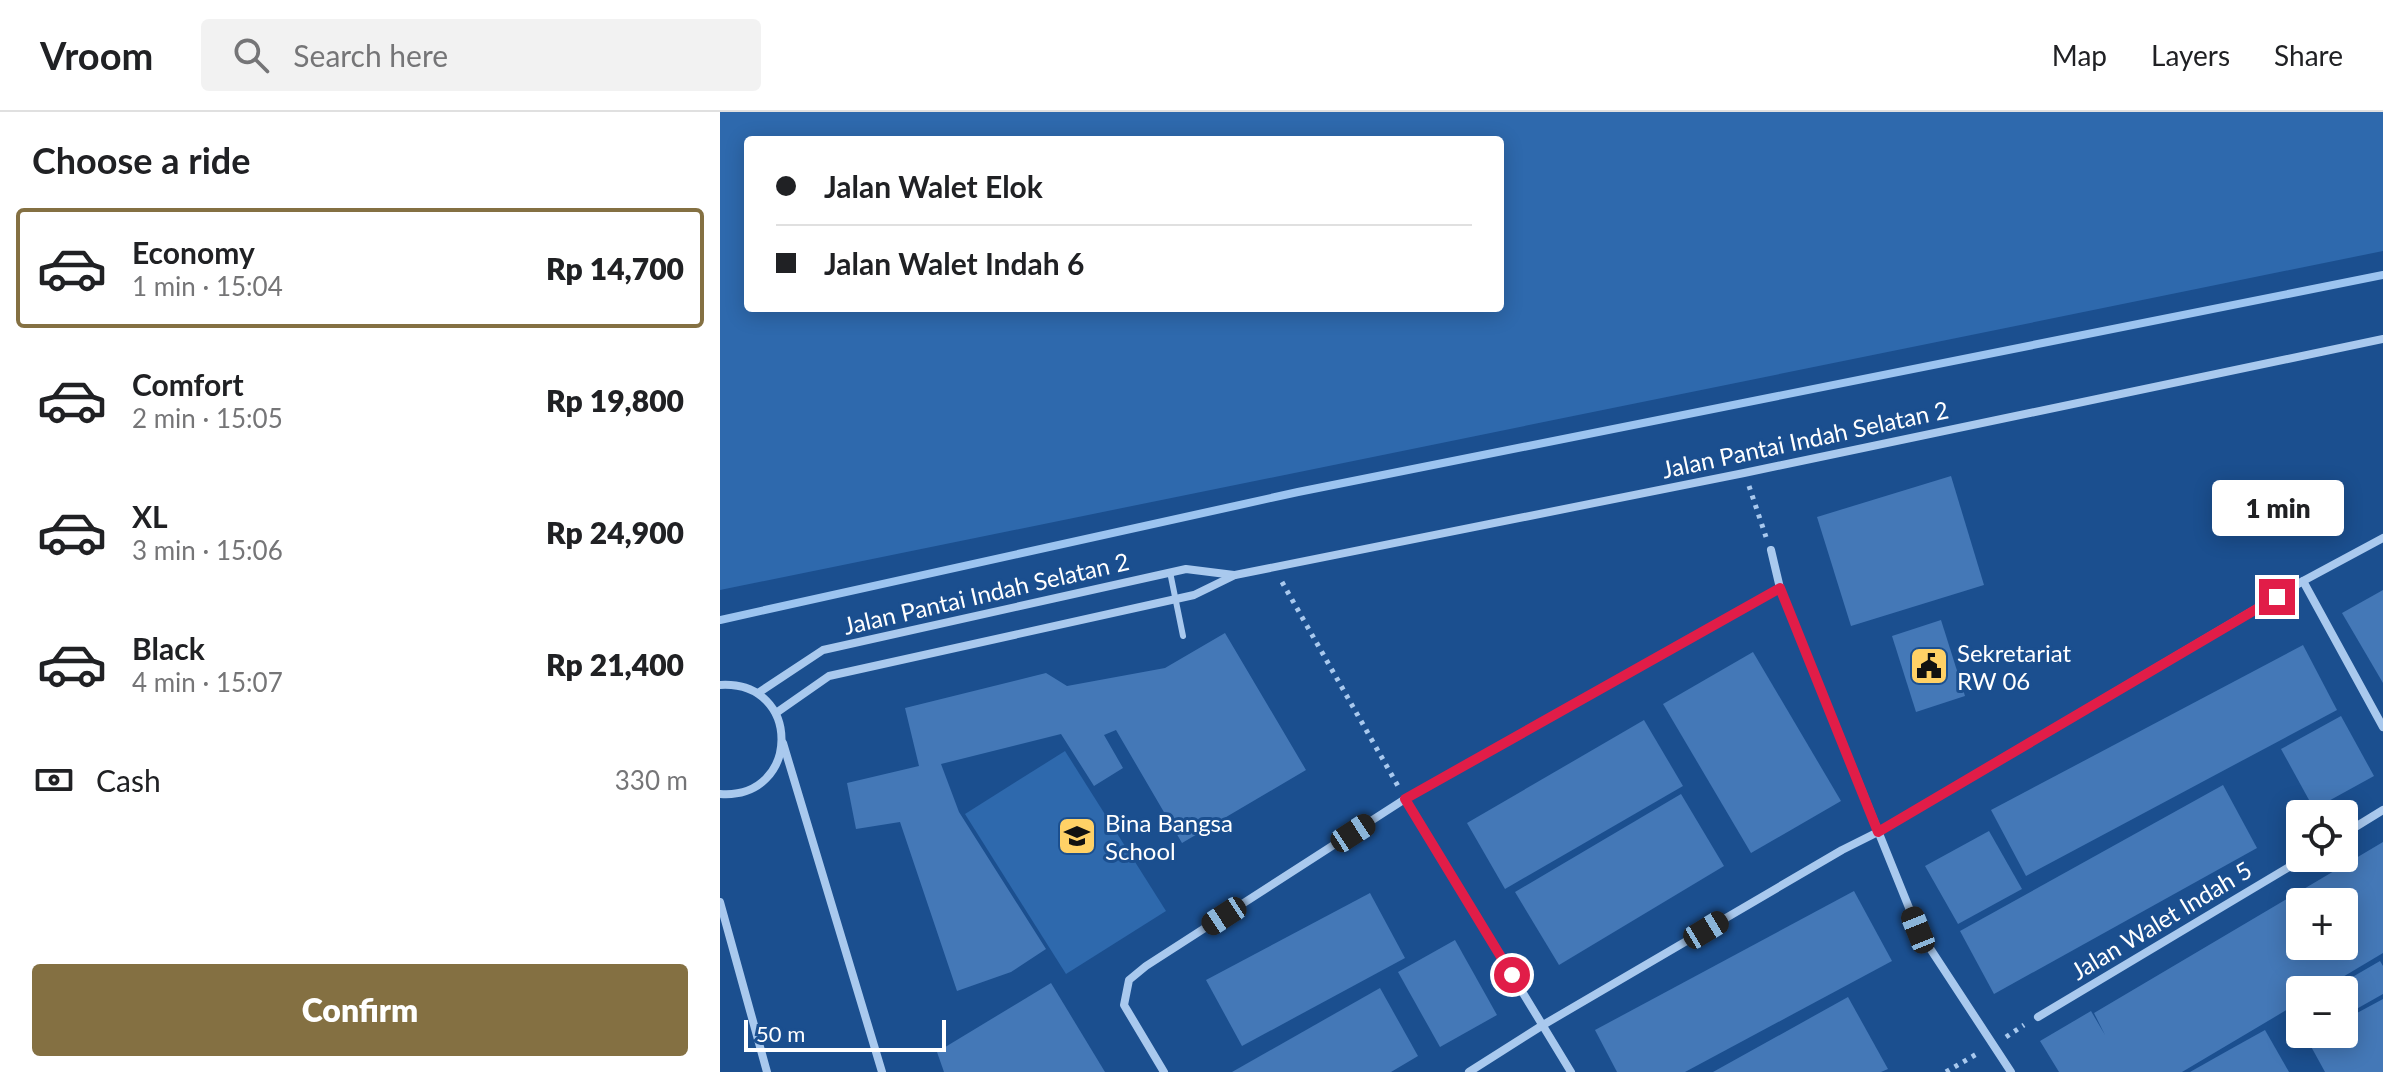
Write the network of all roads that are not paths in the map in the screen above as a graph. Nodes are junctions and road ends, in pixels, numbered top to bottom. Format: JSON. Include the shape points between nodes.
{"nodes":[{"id":1,"x":2383,"y":339,"type":"edge"},
{"id":2,"x":2383,"y":538,"type":"edge"},
{"id":3,"x":1771,"y":550,"type":"road end"},
{"id":4,"x":1170,"y":572,"type":"junction"},
{"id":5,"x":1235,"y":575,"type":"junction"},
{"id":6,"x":2303,"y":581,"type":"junction"},
{"id":7,"x":1780,"y":588,"type":"junction"},
{"id":8,"x":1176,"y":599,"type":"junction"},
{"id":9,"x":1183,"y":636,"type":"dead end"},
{"id":10,"x":720,"y":685,"type":"edge"},
{"id":11,"x":758,"y":693,"type":"junction"},
{"id":12,"x":776,"y":713,"type":"junction"},
{"id":13,"x":2383,"y":727,"type":"edge"},
{"id":14,"x":783,"y":743,"type":"junction"},
{"id":15,"x":720,"y":794,"type":"edge"},
{"id":16,"x":1405,"y":799,"type":"junction"},
{"id":17,"x":2383,"y":810,"type":"edge"},
{"id":18,"x":2358,"y":825,"type":"edge"},
{"id":19,"x":1878,"y":832,"type":"junction"},
{"id":20,"x":2286,"y":869,"type":"edge"},
{"id":21,"x":720,"y":902,"type":"edge"},
{"id":22,"x":2038,"y":1017,"type":"road end"},
{"id":23,"x":1543,"y":1025,"type":"junction"},
{"id":24,"x":767,"y":1072,"type":"edge"},
{"id":25,"x":882,"y":1072,"type":"edge"},
{"id":26,"x":1164,"y":1072,"type":"edge"},
{"id":27,"x":1469,"y":1072,"type":"edge"},
{"id":28,"x":1571,"y":1072,"type":"edge"},
{"id":29,"x":2011,"y":1072,"type":"edge"}],
"edges":[{"from":1,"to":5,"type":"street","name":"Jalan Pantai Indah Selatan 2"},
{"from":2,"to":6,"type":"street"},
{"from":3,"to":7,"type":"street"},
{"from":4,"to":5,"type":"street","name":"Jalan Pantai Indah Selatan 2"},
{"from":4,"to":8,"type":"lane"},
{"from":4,"to":11,"type":"street","name":"Jalan Pantai Indah Selatan 2","via":[[823,650]]},
{"from":5,"to":8,"type":"street","name":"Jalan Pantai Indah Selatan 2"},
{"from":6,"to":13,"type":"street"},
{"from":6,"to":19,"type":"street"},
{"from":7,"to":16,"type":"street"},
{"from":7,"to":19,"type":"street"},
{"from":8,"to":9,"type":"lane"},
{"from":8,"to":12,"type":"street","name":"Jalan Pantai Indah Selatan 2","via":[[829,676]]},
{"from":10,"to":11,"type":"street"},
{"from":11,"to":12,"type":"street"},
{"from":12,"to":14,"type":"street"},
{"from":14,"to":15,"type":"street","via":[[764,781],[752,789]]},
{"from":14,"to":25,"type":"street"},
{"from":16,"to":23,"type":"street"},
{"from":16,"to":26,"type":"street","via":[[1129,980],[1124,1005]]},
{"from":17,"to":18,"type":"street"},
{"from":19,"to":23,"type":"street"},
{"from":19,"to":29,"type":"street","via":[[1918,930]]},
{"from":20,"to":22,"type":"street","name":"Jalan Walet Indah 5"},
{"from":21,"to":24,"type":"street"},
{"from":23,"to":27,"type":"street"},
{"from":23,"to":28,"type":"street"}]}
